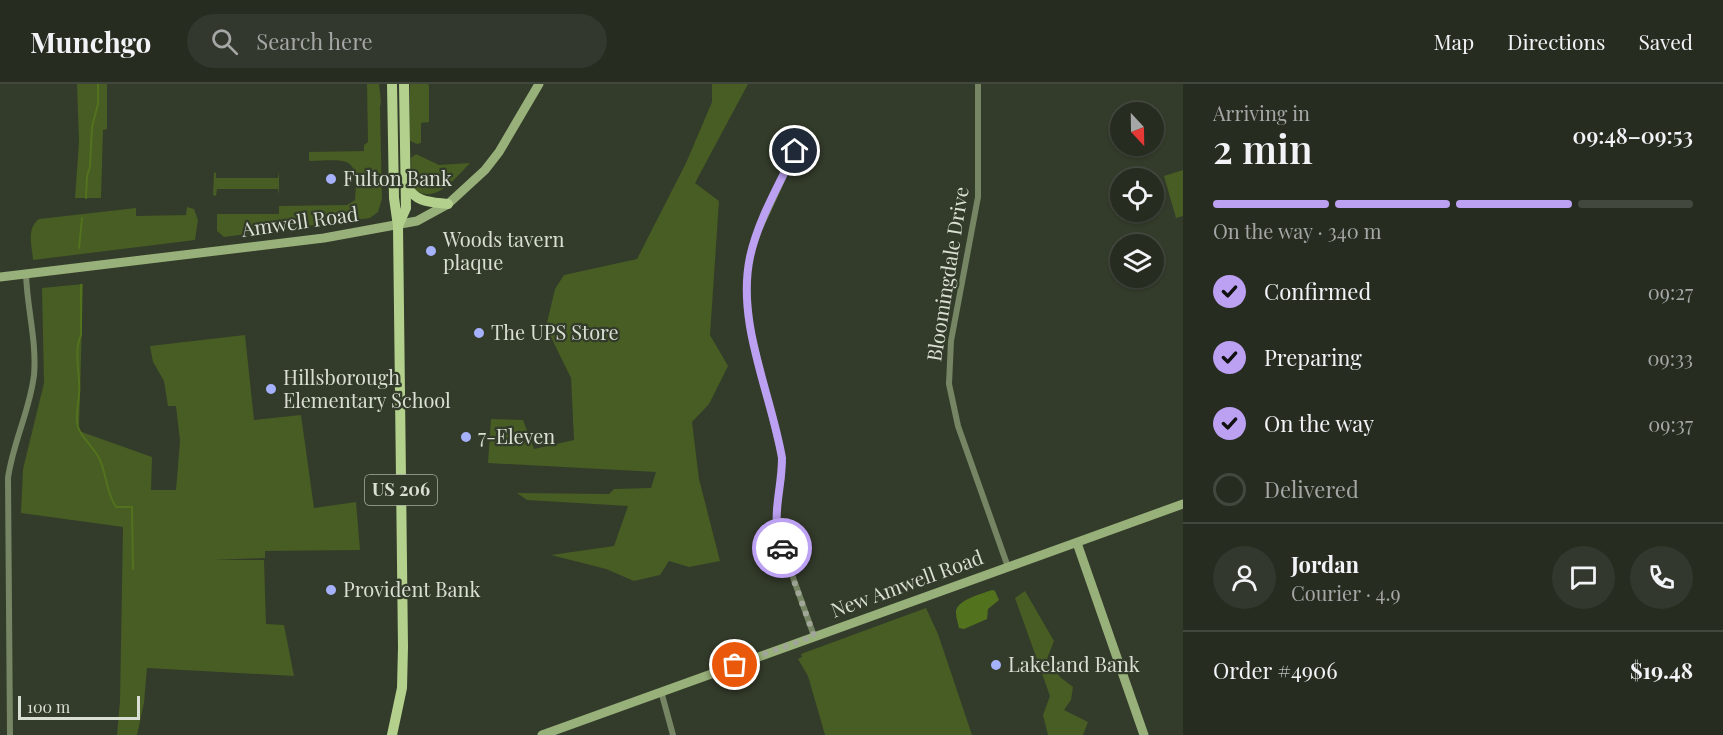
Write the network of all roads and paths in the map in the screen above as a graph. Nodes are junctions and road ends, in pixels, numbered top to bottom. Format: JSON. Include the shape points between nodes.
{"nodes":[{"id":1,"x":392,"y":84,"type":"edge"},
{"id":2,"x":404,"y":84,"type":"edge"},
{"id":3,"x":539,"y":84,"type":"edge"},
{"id":4,"x":978,"y":84,"type":"edge"},
{"id":5,"x":804,"y":132,"type":"dead end"},
{"id":6,"x":406,"y":185,"type":"junction"},
{"id":7,"x":448,"y":204,"type":"junction"},
{"id":8,"x":398,"y":226,"type":"junction"},
{"id":9,"x":26,"y":274,"type":"junction"},
{"id":10,"x":0,"y":277,"type":"edge"},
{"id":11,"x":1183,"y":504,"type":"edge"},
{"id":12,"x":1077,"y":543,"type":"junction"},
{"id":13,"x":1008,"y":567,"type":"junction"},
{"id":14,"x":814,"y":636,"type":"junction"},
{"id":15,"x":661,"y":692,"type":"junction"},
{"id":16,"x":10,"y":735,"type":"edge"},
{"id":17,"x":392,"y":735,"type":"edge"},
{"id":18,"x":542,"y":735,"type":"edge"},
{"id":19,"x":673,"y":735,"type":"edge"},
{"id":20,"x":1144,"y":735,"type":"edge"}],
"edges":[{"from":1,"to":8,"type":"main road","number":"US 206"},
{"from":2,"to":6,"type":"main road","number":"US 206"},
{"from":3,"to":7,"type":"street","name":"Amwell Road","via":[[490,165]]},
{"from":4,"to":13,"type":"street","name":"Bloomingdale Drive","via":[[978,197],[951,341],[949,384],[958,426]]},
{"from":5,"to":14,"type":"street","via":[[759,230],[750,255],[746,292],[751,331],[782,458],[776,530]]},
{"from":6,"to":7,"type":"main road","via":[[418,199]]},
{"from":6,"to":8,"type":"main road","number":"US 206","via":[[406,208]]},
{"from":7,"to":8,"type":"street","name":"Amwell Road","via":[[417,221]]},
{"from":8,"to":9,"type":"street","name":"Amwell Road"},
{"from":8,"to":17,"type":"main road","number":"US 206","via":[[403,647],[402,688]]},
{"from":9,"to":10,"type":"street","name":"Amwell Road"},
{"from":9,"to":16,"type":"street","via":[[34,369],[8,478]]},
{"from":11,"to":12,"type":"street","name":"New Amwell Road"},
{"from":12,"to":13,"type":"street","name":"New Amwell Road"},
{"from":12,"to":20,"type":"street"},
{"from":13,"to":14,"type":"street","name":"New Amwell Road"},
{"from":14,"to":15,"type":"street","name":"New Amwell Road"},
{"from":15,"to":18,"type":"street","name":"New Amwell Road"},
{"from":15,"to":19,"type":"street"}]}
